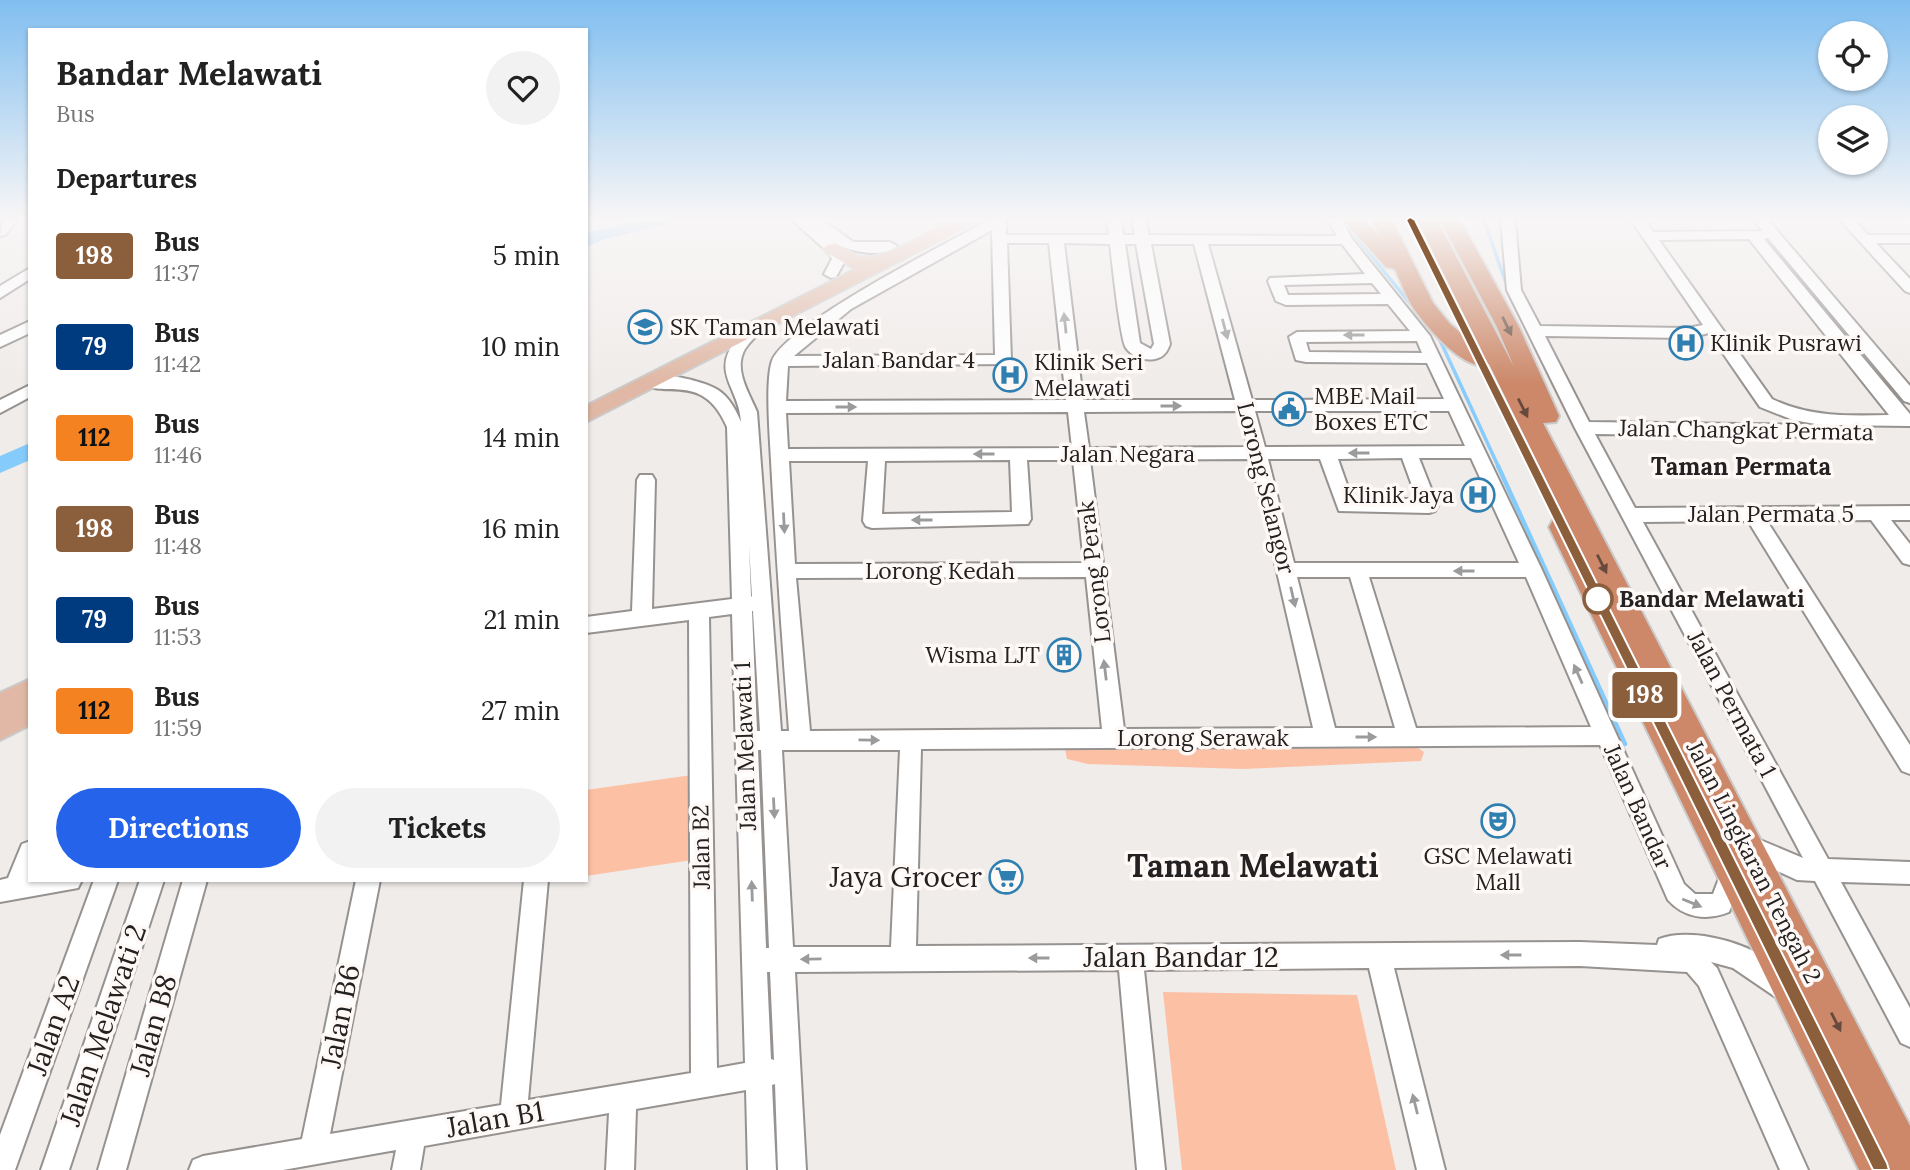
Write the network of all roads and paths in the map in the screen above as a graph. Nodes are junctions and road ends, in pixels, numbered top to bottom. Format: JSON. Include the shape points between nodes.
{"nodes":[{"id":1,"x":26,"y":275,"type":"edge"},
{"id":2,"x":831,"y":275,"type":"edge"},
{"id":3,"x":846,"y":275,"type":"edge"},
{"id":4,"x":869,"y":275,"type":"edge"},
{"id":5,"x":903,"y":275,"type":"edge"},
{"id":6,"x":1000,"y":275,"type":"edge"},
{"id":7,"x":1060,"y":275,"type":"edge"},
{"id":8,"x":1121,"y":275,"type":"edge"},
{"id":9,"x":1149,"y":275,"type":"edge"},
{"id":10,"x":1209,"y":275,"type":"edge"},
{"id":11,"x":1374,"y":275,"type":"edge"},
{"id":12,"x":1402,"y":275,"type":"edge"},
{"id":13,"x":1407,"y":275,"type":"edge"},
{"id":14,"x":1454,"y":275,"type":"edge"},
{"id":15,"x":1463,"y":275,"type":"edge"},
{"id":16,"x":1479,"y":275,"type":"edge"},
{"id":17,"x":1512,"y":275,"type":"edge"},
{"id":18,"x":1677,"y":275,"type":"edge"},
{"id":19,"x":1785,"y":275,"type":"edge"},
{"id":20,"x":1807,"y":275,"type":"edge"},
{"id":21,"x":1898,"y":275,"type":"edge"},
{"id":22,"x":1377,"y":278,"type":"junction"},
{"id":23,"x":827,"y":283,"type":"junction"},
{"id":24,"x":1411,"y":284,"type":"junction"},
{"id":25,"x":1910,"y":288,"type":"edge"},
{"id":26,"x":873,"y":292,"type":"junction"},
{"id":27,"x":0,"y":293,"type":"edge"},
{"id":28,"x":1393,"y":299,"type":"junction"},
{"id":29,"x":855,"y":301,"type":"junction"},
{"id":30,"x":760,"y":324,"type":"junction"},
{"id":31,"x":28,"y":327,"type":"edge"},
{"id":32,"x":1714,"y":327,"type":"junction"},
{"id":33,"x":1534,"y":331,"type":"junction"},
{"id":34,"x":1688,"y":333,"type":"junction"},
{"id":35,"x":1422,"y":335,"type":"junction"},
{"id":36,"x":0,"y":342,"type":"edge"},
{"id":37,"x":1727,"y":345,"type":"junction"},
{"id":38,"x":1433,"y":358,"type":"junction"},
{"id":39,"x":1480,"y":360,"type":"junction"},
{"id":40,"x":780,"y":361,"type":"junction"},
{"id":41,"x":650,"y":381,"type":"junction"},
{"id":42,"x":28,"y":391,"type":"edge"},
{"id":43,"x":1910,"y":397,"type":"edge"},
{"id":44,"x":588,"y":398,"type":"edge"},
{"id":45,"x":1766,"y":403,"type":"junction"},
{"id":46,"x":1455,"y":405,"type":"junction"},
{"id":47,"x":1074,"y":406,"type":"junction"},
{"id":48,"x":1245,"y":406,"type":"junction"},
{"id":49,"x":0,"y":407,"type":"edge"},
{"id":50,"x":778,"y":407,"type":"junction"},
{"id":51,"x":588,"y":414,"type":"edge"},
{"id":52,"x":1580,"y":421,"type":"junction"},
{"id":53,"x":1908,"y":424,"type":"edge"},
{"id":54,"x":1476,"y":452,"type":"junction"},
{"id":55,"x":1258,"y":453,"type":"junction"},
{"id":56,"x":1327,"y":453,"type":"junction"},
{"id":57,"x":1408,"y":453,"type":"junction"},
{"id":58,"x":1018,"y":454,"type":"junction"},
{"id":59,"x":1080,"y":454,"type":"junction"},
{"id":60,"x":780,"y":455,"type":"junction"},
{"id":61,"x":877,"y":455,"type":"junction"},
{"id":62,"x":646,"y":480,"type":"dead end"},
{"id":63,"x":1572,"y":503,"type":"junction"},
{"id":64,"x":1752,"y":513,"type":"junction"},
{"id":65,"x":1876,"y":513,"type":"junction"},
{"id":66,"x":1910,"y":513,"type":"edge"},
{"id":67,"x":1631,"y":515,"type":"junction"},
{"id":68,"x":1910,"y":558,"type":"edge"},
{"id":69,"x":1094,"y":570,"type":"junction"},
{"id":70,"x":1287,"y":570,"type":"junction"},
{"id":71,"x":1357,"y":570,"type":"junction"},
{"id":72,"x":1532,"y":570,"type":"junction"},
{"id":73,"x":786,"y":571,"type":"junction"},
{"id":74,"x":762,"y":603,"type":"junction"},
{"id":75,"x":740,"y":606,"type":"junction"},
{"id":76,"x":699,"y":611,"type":"junction"},
{"id":77,"x":790,"y":615,"type":"junction"},
{"id":78,"x":642,"y":618,"type":"junction"},
{"id":79,"x":588,"y":625,"type":"edge"},
{"id":80,"x":765,"y":646,"type":"junction"},
{"id":81,"x":28,"y":691,"type":"edge"},
{"id":82,"x":0,"y":706,"type":"edge"},
{"id":83,"x":28,"y":713,"type":"edge"},
{"id":84,"x":0,"y":727,"type":"edge"},
{"id":85,"x":1606,"y":736,"type":"junction"},
{"id":86,"x":1326,"y":737,"type":"junction"},
{"id":87,"x":1408,"y":737,"type":"junction"},
{"id":88,"x":1114,"y":738,"type":"junction"},
{"id":89,"x":800,"y":739,"type":"junction"},
{"id":90,"x":771,"y":740,"type":"junction"},
{"id":91,"x":911,"y":740,"type":"junction"},
{"id":92,"x":745,"y":741,"type":"junction"},
{"id":93,"x":1910,"y":764,"type":"edge"},
{"id":94,"x":28,"y":855,"type":"edge"},
{"id":95,"x":1739,"y":858,"type":"junction"},
{"id":96,"x":1797,"y":869,"type":"junction"},
{"id":97,"x":1821,"y":870,"type":"junction"},
{"id":98,"x":1910,"y":873,"type":"edge"},
{"id":99,"x":58,"y":882,"type":"edge"},
{"id":100,"x":105,"y":882,"type":"edge"},
{"id":101,"x":151,"y":882,"type":"edge"},
{"id":102,"x":194,"y":882,"type":"edge"},
{"id":103,"x":368,"y":882,"type":"edge"},
{"id":104,"x":536,"y":882,"type":"edge"},
{"id":105,"x":8,"y":890,"type":"edge"},
{"id":106,"x":1772,"y":896,"type":"junction"},
{"id":107,"x":1726,"y":953,"type":"junction"},
{"id":108,"x":1580,"y":954,"type":"junction"},
{"id":109,"x":1379,"y":956,"type":"junction"},
{"id":110,"x":1130,"y":957,"type":"junction"},
{"id":111,"x":903,"y":959,"type":"junction"},
{"id":112,"x":754,"y":960,"type":"junction"},
{"id":113,"x":782,"y":960,"type":"junction"},
{"id":114,"x":1702,"y":970,"type":"junction"},
{"id":115,"x":1797,"y":1001,"type":"junction"},
{"id":116,"x":1910,"y":1034,"type":"edge"},
{"id":117,"x":787,"y":1069,"type":"junction"},
{"id":118,"x":760,"y":1074,"type":"junction"},
{"id":119,"x":704,"y":1083,"type":"junction"},
{"id":120,"x":623,"y":1097,"type":"junction"},
{"id":121,"x":513,"y":1116,"type":"junction"},
{"id":122,"x":412,"y":1134,"type":"junction"},
{"id":123,"x":313,"y":1151,"type":"junction"},
{"id":124,"x":1910,"y":1168,"type":"edge"},
{"id":125,"x":1,"y":1170,"type":"edge"},
{"id":126,"x":55,"y":1170,"type":"edge"},
{"id":127,"x":112,"y":1170,"type":"edge"},
{"id":128,"x":203,"y":1170,"type":"edge"},
{"id":129,"x":406,"y":1170,"type":"edge"},
{"id":130,"x":620,"y":1170,"type":"edge"},
{"id":131,"x":762,"y":1170,"type":"edge"},
{"id":132,"x":792,"y":1170,"type":"edge"},
{"id":133,"x":1151,"y":1170,"type":"edge"},
{"id":134,"x":1431,"y":1170,"type":"edge"},
{"id":135,"x":1794,"y":1170,"type":"edge"},
{"id":136,"x":1880,"y":1170,"type":"edge"}],
"edges":[{"from":1,"to":27,"type":"street"},
{"from":2,"to":23,"type":"street"},
{"from":3,"to":23,"type":"main road"},
{"from":4,"to":26,"type":"street"},
{"from":5,"to":26,"type":"street"},
{"from":6,"to":40,"type":"street","name":"Jalan Bandar 4","via":[[1003,360]]},
{"from":47,"to":7,"type":"street","name":"Lorong Perak","one_way":true},
{"from":8,"to":9,"type":"street","via":[[1132,345],[1143,354],[1154,354],[1162,344]]},
{"from":10,"to":48,"type":"street","name":"Lorong Selangor","one_way":true},
{"from":11,"to":22,"type":"street","name":"Jalan Bandar"},
{"from":12,"to":24,"type":"highway"},
{"from":13,"to":24,"type":"highway"},
{"from":14,"to":39,"type":"highway","name":"Jalan Lingkaran Tengah 2"},
{"from":15,"to":63,"type":"highway","name":"Jalan Lingkaran Tengah 2","one_way":true},
{"from":16,"to":63,"type":"highway","one_way":true,"via":[[1508,327],[1562,451]]},
{"from":17,"to":33,"type":"street","name":"Jalan Permata 1","via":[[1514,290]]},
{"from":18,"to":32,"type":"street"},
{"from":19,"to":53,"type":"street"},
{"from":20,"to":43,"type":"street"},
{"from":21,"to":25,"type":"street"},
{"from":22,"to":28,"type":"street","name":"Jalan Bandar"},
{"from":22,"to":28,"type":"street","via":[[1275,281],[1286,300]]},
{"from":23,"to":29,"type":"street"},
{"from":23,"to":30,"type":"main road"},
{"from":23,"to":44,"type":"main road"},
{"from":24,"to":39,"type":"highway","via":[[1442,329]]},
{"from":26,"to":29,"type":"street"},
{"from":28,"to":35,"type":"street","name":"Jalan Bandar"},
{"from":29,"to":40,"type":"street","via":[[799,341]]},
{"from":30,"to":41,"type":"main road"},
{"from":30,"to":74,"type":"street","name":"Jalan Melawati 1","via":[[737,345],[731,360],[749,412]]},
{"from":31,"to":36,"type":"street"},
{"from":32,"to":34,"type":"street"},
{"from":32,"to":37,"type":"street"},
{"from":33,"to":34,"type":"street"},
{"from":33,"to":52,"type":"street","name":"Jalan Permata 1"},
{"from":34,"to":37,"type":"street"},
{"from":35,"to":38,"type":"street","name":"Jalan Bandar"},
{"from":35,"to":38,"type":"street","one_way":true,"via":[[1297,337],[1306,357]]},
{"from":37,"to":45,"type":"street"},
{"from":38,"to":46,"type":"street","name":"Jalan Bandar"},
{"from":39,"to":95,"type":"highway","name":"Jalan Lingkaran Tengah 2"},
{"from":40,"to":50,"type":"street"},
{"from":41,"to":51,"type":"main road"},
{"from":41,"to":75,"type":"street","name":"Jalan Melawati 1","via":[[697,386],[723,402],[730,414],[735,428]]},
{"from":42,"to":49,"type":"street"},
{"from":45,"to":52,"type":"street","name":"Jalan Changkat Permata","via":[[1748,417]]},
{"from":45,"to":53,"type":"street","name":"Jalan Changkat Permata","via":[[1808,418]]},
{"from":46,"to":48,"type":"street"},
{"from":46,"to":54,"type":"street","name":"Jalan Bandar"},
{"from":47,"to":48,"type":"street","one_way":true},
{"from":50,"to":47,"type":"street","one_way":true},
{"from":47,"to":59,"type":"street","name":"Lorong Perak"},
{"from":48,"to":55,"type":"street","name":"Lorong Selangor"},
{"from":50,"to":60,"type":"street"},
{"from":52,"to":53,"type":"street","name":"Jalan Changkat Permata"},
{"from":52,"to":67,"type":"street","name":"Jalan Permata 1"},
{"from":54,"to":57,"type":"street","name":"Jalan Negara"},
{"from":54,"to":72,"type":"street","name":"Jalan Bandar"},
{"from":55,"to":56,"type":"street","name":"Jalan Negara"},
{"from":55,"to":59,"type":"street","name":"Jalan Negara"},
{"from":55,"to":70,"type":"street","name":"Lorong Selangor"},
{"from":57,"to":56,"type":"street","name":"Jalan Negara","one_way":true},
{"from":56,"to":57,"type":"street","via":[[1345,506],[1429,506]]},
{"from":58,"to":59,"type":"street","name":"Jalan Negara"},
{"from":58,"to":61,"type":"street","name":"Jalan Negara","one_way":true},
{"from":58,"to":61,"type":"street","one_way":true,"via":[[1022,519],[872,521]]},
{"from":59,"to":69,"type":"street","name":"Lorong Perak"},
{"from":60,"to":61,"type":"street","name":"Jalan Negara"},
{"from":60,"to":73,"type":"street","one_way":true},
{"from":62,"to":78,"type":"street"},
{"from":63,"to":95,"type":"highway","name":"Jalan Lingkaran Tengah 2","one_way":true},
{"from":64,"to":65,"type":"street","name":"Jalan Permata 5"},
{"from":64,"to":67,"type":"street","name":"Jalan Permata 5"},
{"from":64,"to":93,"type":"street"},
{"from":65,"to":66,"type":"street","name":"Jalan Permata 5"},
{"from":65,"to":68,"type":"street"},
{"from":67,"to":97,"type":"street","name":"Jalan Permata 1"},
{"from":69,"to":73,"type":"street","name":"Lorong Kedah"},
{"from":88,"to":69,"type":"street","name":"Lorong Perak","one_way":true},
{"from":70,"to":71,"type":"street"},
{"from":70,"to":86,"type":"street","name":"Lorong Selangor","one_way":true},
{"from":72,"to":71,"type":"street","one_way":true},
{"from":71,"to":87,"type":"street"},
{"from":85,"to":72,"type":"street","name":"Jalan Bandar","one_way":true},
{"from":73,"to":77,"type":"street"},
{"from":74,"to":75,"type":"street"},
{"from":74,"to":80,"type":"street","name":"Jalan Melawati 1"},
{"from":75,"to":76,"type":"street"},
{"from":75,"to":92,"type":"street","name":"Jalan Melawati 1"},
{"from":76,"to":78,"type":"street"},
{"from":76,"to":119,"type":"street","name":"Jalan B2"},
{"from":77,"to":80,"type":"street"},
{"from":77,"to":89,"type":"street"},
{"from":78,"to":79,"type":"street"},
{"from":80,"to":90,"type":"street","name":"Jalan Melawati 1"},
{"from":81,"to":82,"type":"main road"},
{"from":83,"to":84,"type":"main road"},
{"from":85,"to":87,"type":"street","name":"Lorong Serawak"},
{"from":85,"to":95,"type":"street","name":"Jalan Bandar","one_way":true,"via":[[1684,902],[1704,907],[1721,904]]},
{"from":86,"to":87,"type":"street","name":"Lorong Serawak","one_way":true},
{"from":86,"to":88,"type":"street","name":"Lorong Serawak"},
{"from":88,"to":91,"type":"street","name":"Lorong Serawak"},
{"from":89,"to":90,"type":"street","name":"Lorong Serawak"},
{"from":89,"to":91,"type":"street","name":"Lorong Serawak","one_way":true},
{"from":90,"to":92,"type":"street","name":"Lorong Serawak"},
{"from":90,"to":113,"type":"street","name":"Jalan Melawati 1","one_way":true},
{"from":91,"to":111,"type":"street"},
{"from":112,"to":92,"type":"street","name":"Jalan Melawati 1","one_way":true},
{"from":94,"to":105,"type":"street"},
{"from":95,"to":96,"type":"street"},
{"from":95,"to":106,"type":"highway","name":"Jalan Lingkaran Tengah 2"},
{"from":95,"to":115,"type":"highway","name":"Jalan Lingkaran Tengah 2"},
{"from":96,"to":97,"type":"street"},
{"from":96,"to":106,"type":"street"},
{"from":97,"to":98,"type":"street"},
{"from":97,"to":116,"type":"street","name":"Jalan Permata 1"},
{"from":99,"to":105,"type":"street"},
{"from":100,"to":125,"type":"street","name":"Jalan A2"},
{"from":101,"to":126,"type":"street","name":"Jalan Melawati 2"},
{"from":102,"to":127,"type":"street","name":"Jalan B8"},
{"from":103,"to":123,"type":"street","name":"Jalan B6"},
{"from":104,"to":121,"type":"street"},
{"from":106,"to":124,"type":"highway","name":"Jalan Lingkaran Tengah 2","one_way":true},
{"from":107,"to":108,"type":"street","via":[[1705,947],[1615,947]]},
{"from":107,"to":114,"type":"street"},
{"from":107,"to":115,"type":"street","via":[[1746,958]]},
{"from":108,"to":109,"type":"street","name":"Jalan Bandar 12","one_way":true},
{"from":108,"to":114,"type":"street","via":[[1682,958]]},
{"from":109,"to":110,"type":"street","name":"Jalan Bandar 12"},
{"from":134,"to":109,"type":"street","one_way":true},
{"from":110,"to":111,"type":"street","name":"Jalan Bandar 12","one_way":true},
{"from":110,"to":133,"type":"street"},
{"from":111,"to":113,"type":"street","name":"Jalan Bandar 12","one_way":true},
{"from":112,"to":113,"type":"street","name":"Jalan Bandar 12"},
{"from":112,"to":118,"type":"street","name":"Jalan Melawati 1"},
{"from":113,"to":117,"type":"street","name":"Jalan Melawati 1"},
{"from":114,"to":135,"type":"street"},
{"from":115,"to":136,"type":"highway","name":"Jalan Lingkaran Tengah 2"},
{"from":117,"to":118,"type":"street","name":"Jalan B1"},
{"from":117,"to":132,"type":"street","name":"Jalan Melawati 1"},
{"from":118,"to":119,"type":"street","name":"Jalan B1"},
{"from":118,"to":131,"type":"street","name":"Jalan Melawati 1"},
{"from":119,"to":120,"type":"street","name":"Jalan B1"},
{"from":120,"to":121,"type":"street","name":"Jalan B1"},
{"from":120,"to":130,"type":"street"},
{"from":121,"to":122,"type":"street","name":"Jalan B1"},
{"from":122,"to":123,"type":"street","name":"Jalan B1"},
{"from":122,"to":129,"type":"street"},
{"from":123,"to":128,"type":"street","name":"Jalan B1"}]}
